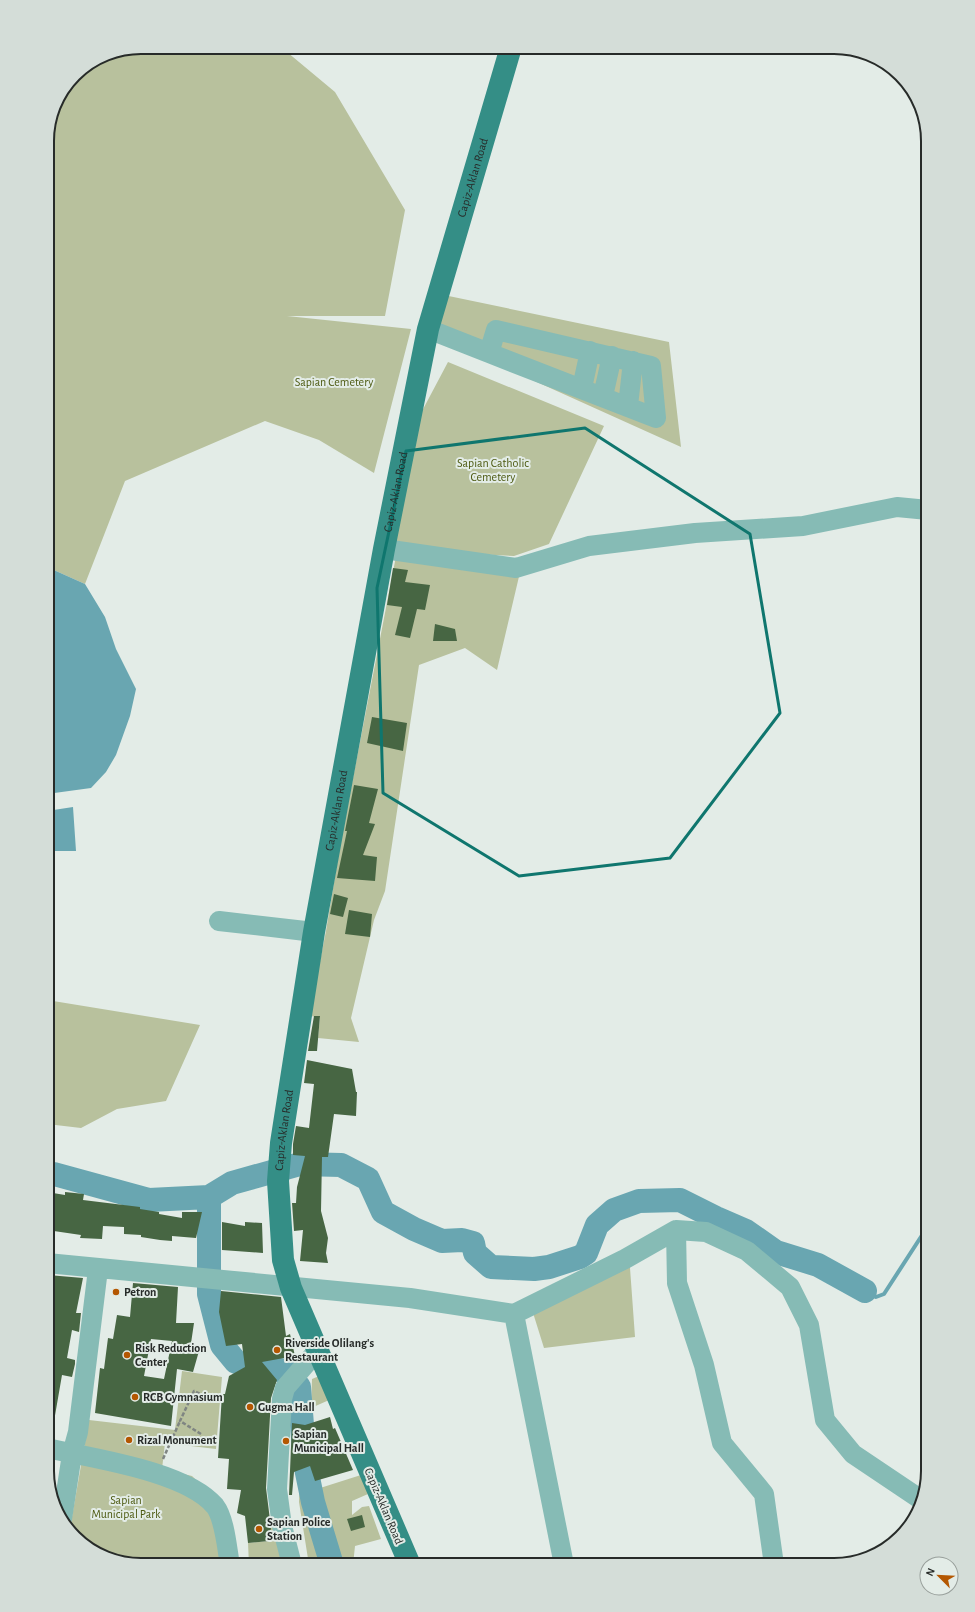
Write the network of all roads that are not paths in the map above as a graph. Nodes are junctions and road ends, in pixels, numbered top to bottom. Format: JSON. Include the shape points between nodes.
{"nodes":[{"id":1,"x":509,"y":54,"type":"edge"},
{"id":2,"x":428,"y":330,"type":"junction"},
{"id":3,"x":523,"y":336,"type":"junction"},
{"id":4,"x":544,"y":341,"type":"junction"},
{"id":5,"x":568,"y":347,"type":"junction"},
{"id":6,"x":590,"y":351,"type":"junction"},
{"id":7,"x":489,"y":353,"type":"junction"},
{"id":8,"x":612,"y":356,"type":"junction"},
{"id":9,"x":632,"y":361,"type":"junction"},
{"id":10,"x":514,"y":362,"type":"junction"},
{"id":11,"x":534,"y":370,"type":"junction"},
{"id":12,"x":559,"y":379,"type":"junction"},
{"id":13,"x":582,"y":388,"type":"junction"},
{"id":14,"x":603,"y":396,"type":"junction"},
{"id":15,"x":628,"y":406,"type":"junction"},
{"id":16,"x":921,"y":510,"type":"edge"},
{"id":17,"x":384,"y":549,"type":"junction"},
{"id":18,"x":218,"y":920,"type":"dead end"},
{"id":19,"x":314,"y":932,"type":"junction"},
{"id":20,"x":676,"y":1230,"type":"junction"},
{"id":21,"x":54,"y":1264,"type":"edge"},
{"id":22,"x":98,"y":1269,"type":"junction"},
{"id":23,"x":291,"y":1288,"type":"junction"},
{"id":24,"x":514,"y":1314,"type":"junction"},
{"id":25,"x":311,"y":1357,"type":"junction"},
{"id":26,"x":54,"y":1450,"type":"edge"},
{"id":27,"x":72,"y":1454,"type":"junction"},
{"id":28,"x":917,"y":1497,"type":"edge"},
{"id":29,"x":63,"y":1510,"type":"edge"},
{"id":30,"x":229,"y":1558,"type":"edge"},
{"id":31,"x":290,"y":1558,"type":"edge"},
{"id":32,"x":407,"y":1558,"type":"edge"},
{"id":33,"x":563,"y":1558,"type":"edge"},
{"id":34,"x":773,"y":1558,"type":"edge"}],
"edges":[{"from":1,"to":2,"type":"main road","name":"Capiz-Aklan Road"},
{"from":2,"to":7,"type":"street"},
{"from":2,"to":17,"type":"main road","name":"Capiz-Aklan Road"},
{"from":3,"to":4,"type":"street"},
{"from":3,"to":7,"type":"street","via":[[496,330]]},
{"from":3,"to":10,"type":"street"},
{"from":4,"to":5,"type":"street"},
{"from":4,"to":11,"type":"street"},
{"from":5,"to":6,"type":"street"},
{"from":5,"to":12,"type":"street"},
{"from":6,"to":8,"type":"street"},
{"from":6,"to":13,"type":"street"},
{"from":7,"to":10,"type":"street"},
{"from":8,"to":9,"type":"street"},
{"from":8,"to":14,"type":"street"},
{"from":9,"to":15,"type":"street"},
{"from":9,"to":15,"type":"street","via":[[651,366],[656,418]]},
{"from":10,"to":11,"type":"street"},
{"from":11,"to":12,"type":"street"},
{"from":12,"to":13,"type":"street"},
{"from":13,"to":14,"type":"street"},
{"from":14,"to":15,"type":"street"},
{"from":16,"to":17,"type":"street","via":[[897,508],[803,526],[695,533],[589,546],[516,568]]},
{"from":17,"to":19,"type":"main road","name":"Capiz-Aklan Road"},
{"from":18,"to":19,"type":"street"},
{"from":19,"to":23,"type":"main road","name":"Capiz-Aklan Road","via":[[281,1143],[278,1181],[283,1260]]},
{"from":20,"to":24,"type":"street","via":[[625,1260]]},
{"from":20,"to":28,"type":"street","via":[[706,1232],[747,1251],[790,1287],[809,1325],[825,1420],[853,1454]]},
{"from":20,"to":34,"type":"street","via":[[677,1283],[704,1365],[722,1443],[764,1494]]},
{"from":21,"to":22,"type":"street"},
{"from":22,"to":23,"type":"street"},
{"from":22,"to":27,"type":"street","via":[[78,1432]]},
{"from":23,"to":24,"type":"street","via":[[410,1298]]},
{"from":23,"to":25,"type":"main road","name":"Capiz-Aklan Road"},
{"from":24,"to":33,"type":"street"},
{"from":25,"to":31,"type":"street","via":[[286,1388],[282,1399],[277,1489],[282,1526]]},
{"from":25,"to":32,"type":"main road","name":"Capiz-Aklan Road"},
{"from":26,"to":27,"type":"street"},
{"from":27,"to":29,"type":"street"},
{"from":27,"to":30,"type":"street","via":[[157,1473],[192,1488],[215,1506],[223,1526]]}]}
